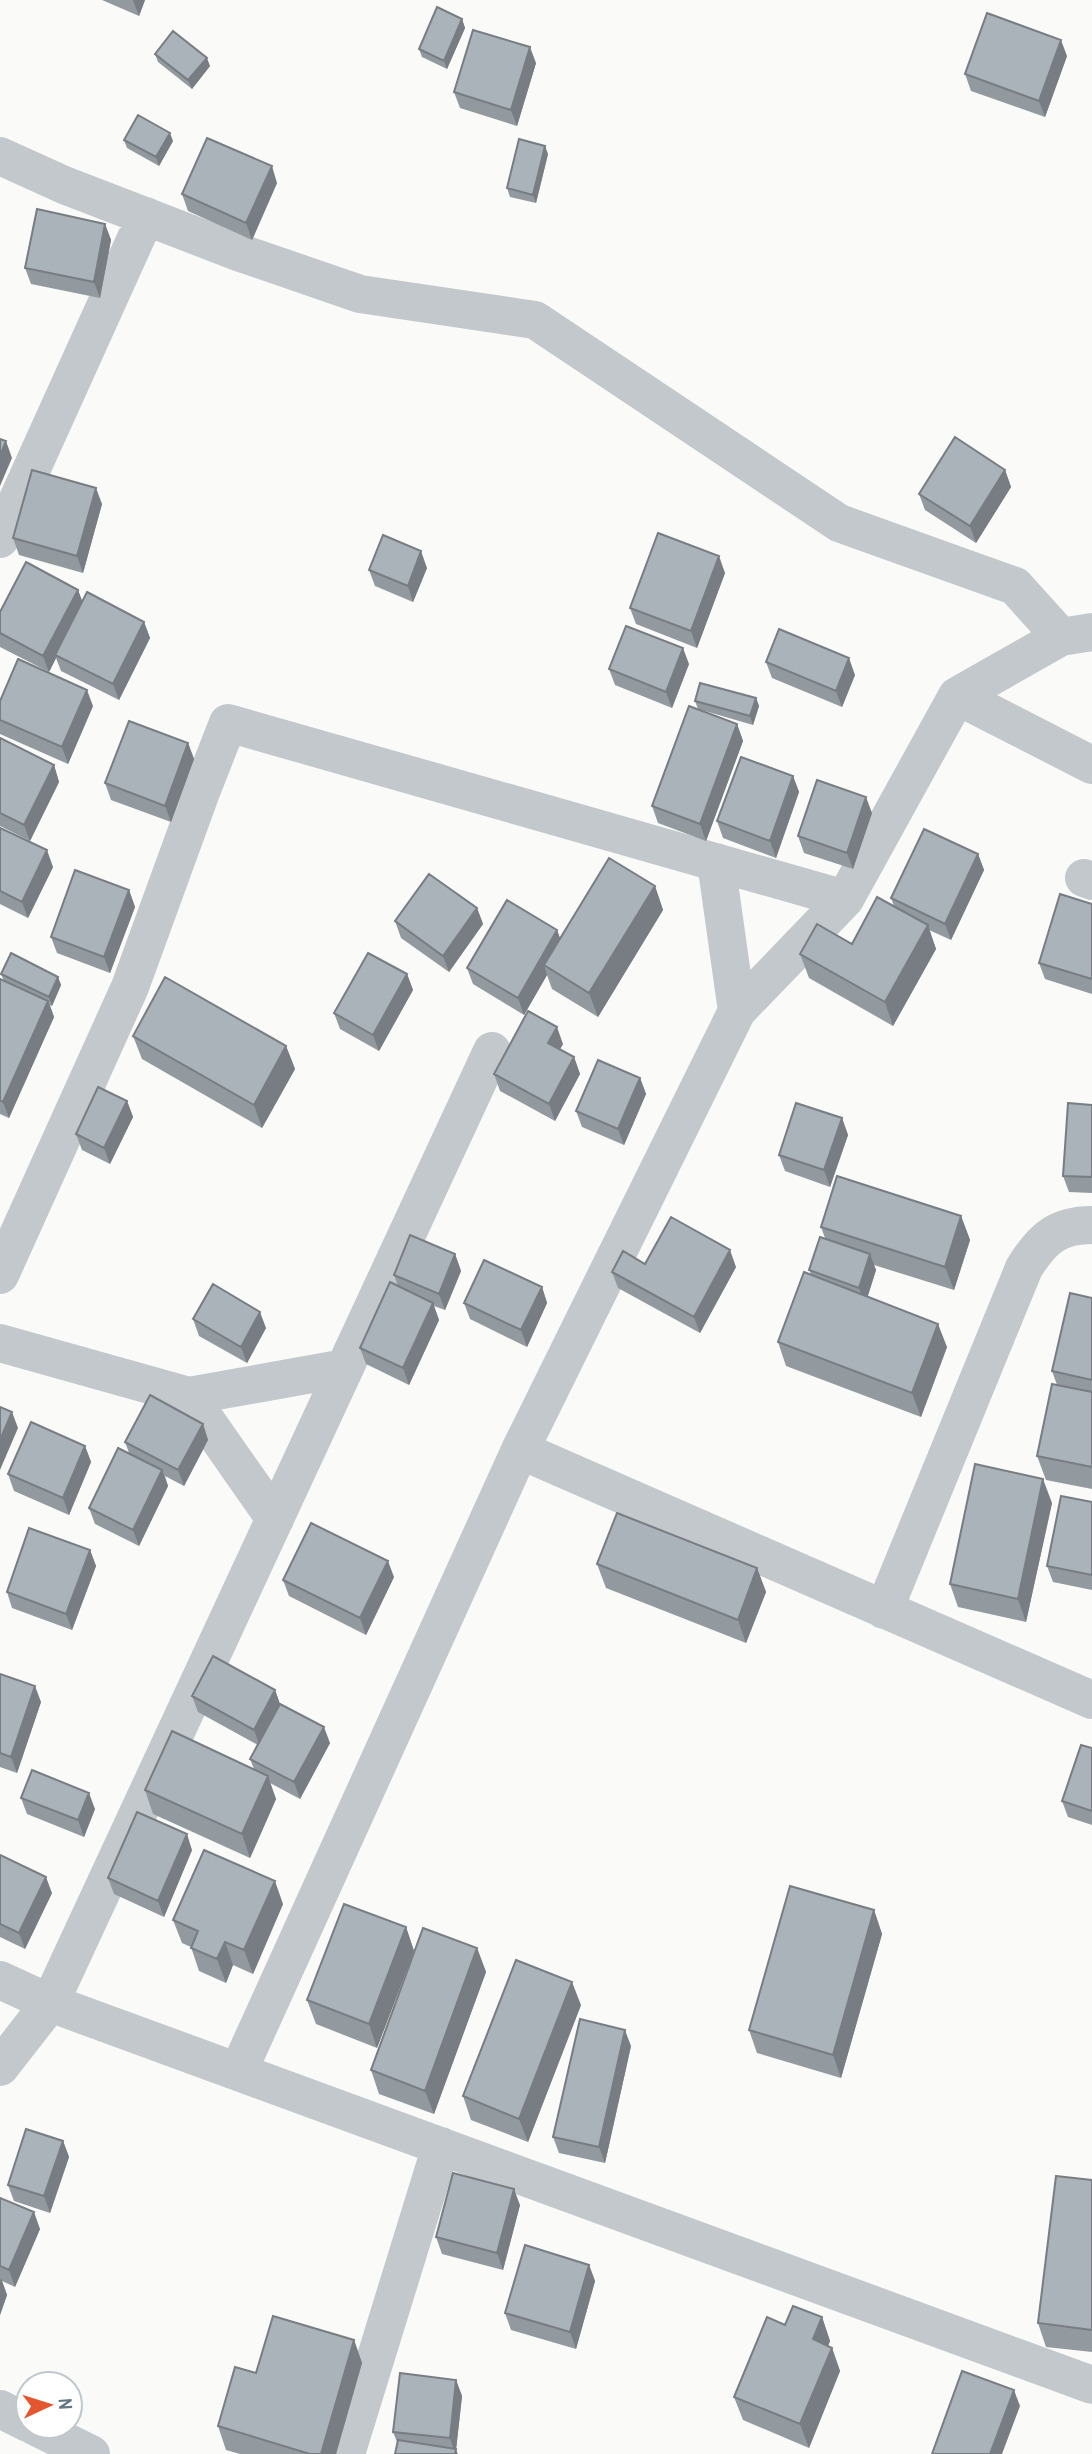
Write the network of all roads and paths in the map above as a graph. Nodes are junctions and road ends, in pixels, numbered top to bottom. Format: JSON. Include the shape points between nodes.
{"nodes":[{"id":1,"x":0,"y":156,"type":"edge"},
{"id":2,"x":146,"y":216,"type":"junction"},
{"id":3,"x":0,"y":539,"type":"edge"},
{"id":4,"x":1076,"y":635,"type":"edge"},
{"id":5,"x":957,"y":696,"type":"junction"},
{"id":6,"x":1092,"y":765,"type":"edge"},
{"id":7,"x":716,"y":862,"type":"junction"},
{"id":8,"x":845,"y":899,"type":"junction"},
{"id":9,"x":737,"y":1011,"type":"junction"},
{"id":10,"x":492,"y":1051,"type":"dead end"},
{"id":11,"x":1092,"y":1225,"type":"edge"},
{"id":12,"x":0,"y":1275,"type":"edge"},
{"id":13,"x":0,"y":1342,"type":"edge"},
{"id":14,"x":345,"y":1368,"type":"junction"},
{"id":15,"x":189,"y":1396,"type":"junction"},
{"id":16,"x":520,"y":1450,"type":"junction"},
{"id":17,"x":275,"y":1519,"type":"junction"},
{"id":18,"x":884,"y":1610,"type":"junction"},
{"id":19,"x":1092,"y":1699,"type":"edge"},
{"id":20,"x":0,"y":1980,"type":"edge"},
{"id":21,"x":50,"y":2003,"type":"junction"},
{"id":22,"x":0,"y":2067,"type":"edge"},
{"id":23,"x":238,"y":2072,"type":"junction"},
{"id":24,"x":441,"y":2146,"type":"junction"},
{"id":25,"x":1092,"y":2385,"type":"edge"},
{"id":26,"x":62,"y":2440,"type":"edge"},
{"id":27,"x":91,"y":2454,"type":"edge"},
{"id":28,"x":346,"y":2454,"type":"edge"}],
"edges":[{"from":1,"to":2,"type":"street"},
{"from":2,"to":3,"type":"street"},
{"from":2,"to":4,"type":"street","via":[[360,294],[534,320],[839,523],[1015,586]]},
{"from":4,"to":5,"type":"street"},
{"from":5,"to":6,"type":"street"},
{"from":5,"to":8,"type":"street"},
{"from":7,"to":8,"type":"street"},
{"from":7,"to":9,"type":"street"},
{"from":7,"to":12,"type":"street","via":[[228,723],[130,987]]},
{"from":8,"to":9,"type":"street"},
{"from":9,"to":16,"type":"street"},
{"from":10,"to":14,"type":"street"},
{"from":11,"to":18,"type":"street","via":[[1051,1234],[1024,1268]]},
{"from":13,"to":15,"type":"street"},
{"from":14,"to":15,"type":"street"},
{"from":14,"to":17,"type":"street"},
{"from":15,"to":17,"type":"street"},
{"from":16,"to":18,"type":"street"},
{"from":16,"to":23,"type":"street"},
{"from":17,"to":21,"type":"street"},
{"from":18,"to":19,"type":"street"},
{"from":20,"to":21,"type":"street"},
{"from":21,"to":22,"type":"street"},
{"from":21,"to":23,"type":"street"},
{"from":23,"to":24,"type":"street"},
{"from":24,"to":25,"type":"street"},
{"from":24,"to":28,"type":"street"},
{"from":26,"to":27,"type":"street"}]}
